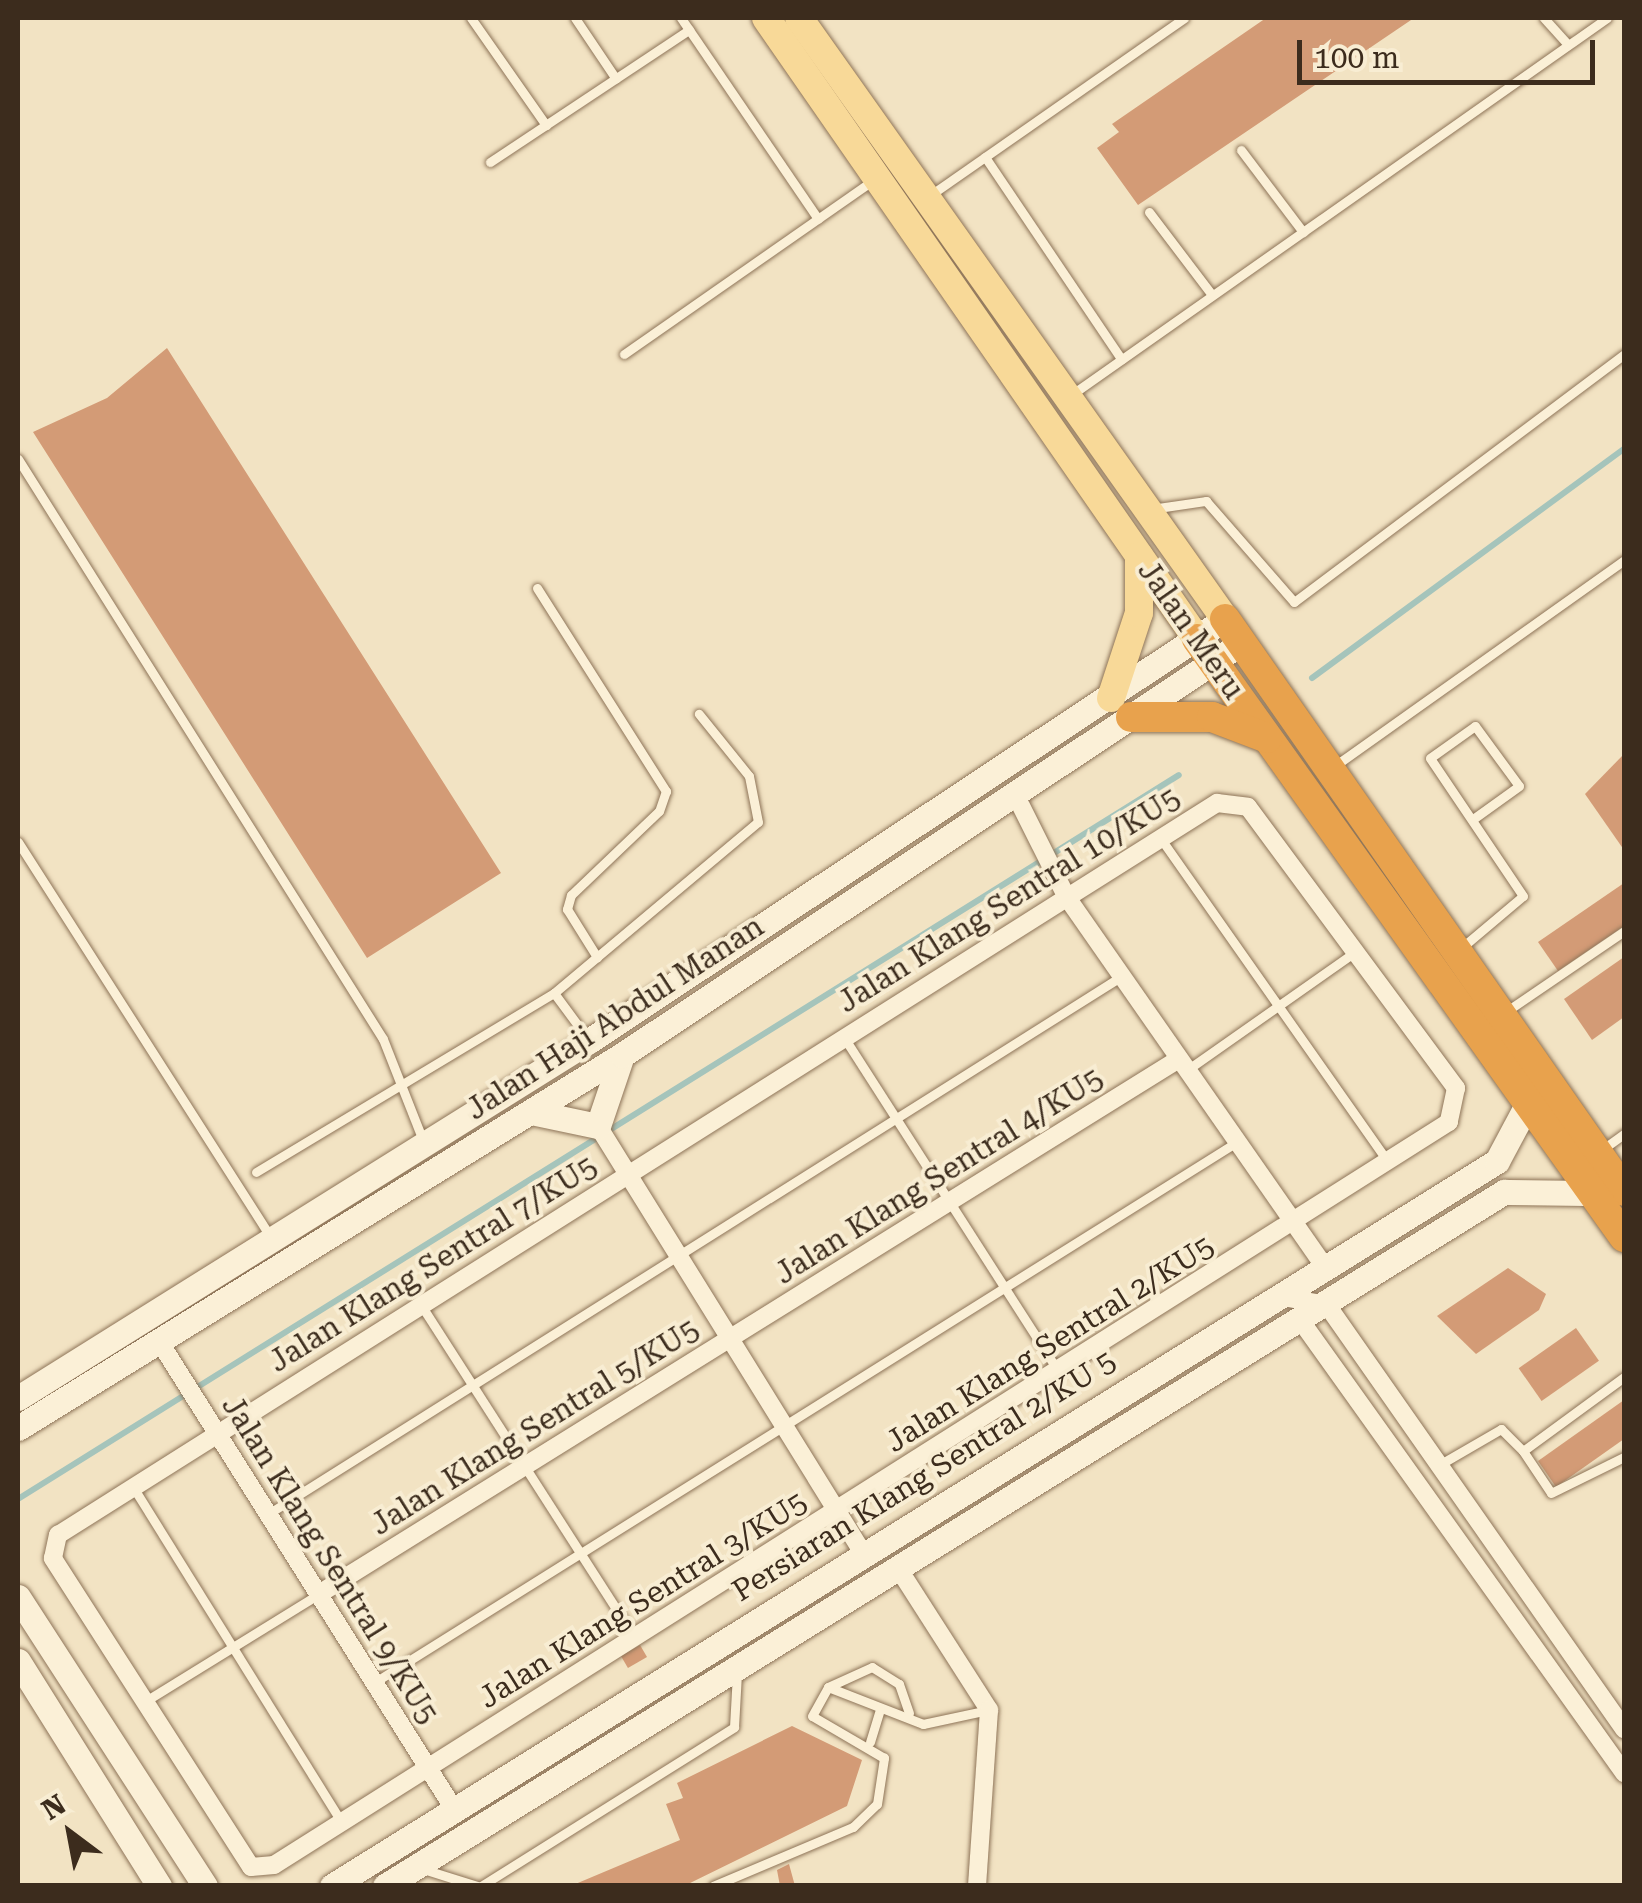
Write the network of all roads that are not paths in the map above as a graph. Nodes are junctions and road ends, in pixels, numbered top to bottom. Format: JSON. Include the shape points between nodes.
{"nodes":[{"id":1,"x":471,"y":18,"type":"edge"},
{"id":2,"x":575,"y":18,"type":"edge"},
{"id":3,"x":681,"y":18,"type":"edge"},
{"id":4,"x":766,"y":18,"type":"edge"},
{"id":5,"x":799,"y":18,"type":"edge"},
{"id":6,"x":1184,"y":18,"type":"edge"},
{"id":7,"x":1544,"y":18,"type":"edge"},
{"id":8,"x":1607,"y":18,"type":"edge"},
{"id":9,"x":689,"y":30,"type":"junction"},
{"id":10,"x":1568,"y":45,"type":"junction"},
{"id":11,"x":616,"y":78,"type":"junction"},
{"id":12,"x":546,"y":126,"type":"junction"},
{"id":13,"x":1241,"y":150,"type":"dead end"},
{"id":14,"x":985,"y":157,"type":"junction"},
{"id":15,"x":490,"y":162,"type":"dead end"},
{"id":16,"x":879,"y":176,"type":"junction"},
{"id":17,"x":927,"y":198,"type":"junction"},
{"id":18,"x":1149,"y":212,"type":"dead end"},
{"id":19,"x":818,"y":218,"type":"junction"},
{"id":20,"x":1303,"y":232,"type":"junction"},
{"id":21,"x":1212,"y":296,"type":"junction"},
{"id":22,"x":624,"y":354,"type":"dead end"},
{"id":23,"x":1624,"y":354,"type":"edge"},
{"id":24,"x":1121,"y":359,"type":"junction"},
{"id":25,"x":1068,"y":396,"type":"junction"},
{"id":26,"x":18,"y":459,"type":"edge"},
{"id":27,"x":1148,"y":510,"type":"junction"},
{"id":28,"x":1139,"y":556,"type":"junction"},
{"id":29,"x":1624,"y":560,"type":"edge"},
{"id":30,"x":537,"y":588,"type":"dead end"},
{"id":31,"x":1218,"y":642,"type":"junction"},
{"id":32,"x":1121,"y":708,"type":"junction"},
{"id":33,"x":700,"y":714,"type":"dead end"},
{"id":34,"x":1267,"y":738,"type":"junction"},
{"id":35,"x":1326,"y":772,"type":"junction"},
{"id":36,"x":1016,"y":794,"type":"junction"},
{"id":37,"x":1473,"y":819,"type":"junction"},
{"id":38,"x":1159,"y":837,"type":"junction"},
{"id":39,"x":18,"y":842,"type":"edge"},
{"id":40,"x":1066,"y":896,"type":"junction"},
{"id":41,"x":1624,"y":931,"type":"edge"},
{"id":42,"x":1355,"y":952,"type":"junction"},
{"id":43,"x":1454,"y":954,"type":"junction"},
{"id":44,"x":597,"y":957,"type":"junction"},
{"id":45,"x":1122,"y":976,"type":"junction"},
{"id":46,"x":554,"y":992,"type":"junction"},
{"id":47,"x":1278,"y":1006,"type":"junction"},
{"id":48,"x":1497,"y":1017,"type":"junction"},
{"id":49,"x":844,"y":1037,"type":"junction"},
{"id":50,"x":590,"y":1041,"type":"junction"},
{"id":51,"x":622,"y":1055,"type":"junction"},
{"id":52,"x":1183,"y":1064,"type":"junction"},
{"id":53,"x":396,"y":1084,"type":"junction"},
{"id":54,"x":1528,"y":1103,"type":"junction"},
{"id":55,"x":531,"y":1112,"type":"junction"},
{"id":56,"x":896,"y":1118,"type":"junction"},
{"id":57,"x":598,"y":1126,"type":"junction"},
{"id":58,"x":1624,"y":1134,"type":"edge"},
{"id":59,"x":1237,"y":1142,"type":"junction"},
{"id":60,"x":425,"y":1146,"type":"junction"},
{"id":61,"x":1596,"y":1154,"type":"junction"},
{"id":62,"x":1388,"y":1162,"type":"junction"},
{"id":63,"x":256,"y":1172,"type":"dead end"},
{"id":64,"x":627,"y":1174,"type":"junction"},
{"id":65,"x":1624,"y":1189,"type":"edge"},
{"id":66,"x":1592,"y":1193,"type":"junction"},
{"id":67,"x":950,"y":1202,"type":"junction"},
{"id":68,"x":1294,"y":1223,"type":"junction"},
{"id":69,"x":1624,"y":1237,"type":"edge"},
{"id":70,"x":272,"y":1240,"type":"junction"},
{"id":71,"x":678,"y":1256,"type":"junction"},
{"id":72,"x":1324,"y":1266,"type":"junction"},
{"id":73,"x":1004,"y":1288,"type":"junction"},
{"id":74,"x":1272,"y":1298,"type":"junction"},
{"id":75,"x":421,"y":1304,"type":"junction"},
{"id":76,"x":1326,"y":1304,"type":"junction"},
{"id":77,"x":1301,"y":1320,"type":"junction"},
{"id":78,"x":729,"y":1339,"type":"junction"},
{"id":79,"x":159,"y":1341,"type":"junction"},
{"id":80,"x":1162,"y":1365,"type":"junction"},
{"id":81,"x":1058,"y":1372,"type":"junction"},
{"id":82,"x":1624,"y":1378,"type":"edge"},
{"id":83,"x":473,"y":1386,"type":"junction"},
{"id":84,"x":1180,"y":1395,"type":"junction"},
{"id":85,"x":18,"y":1398,"type":"edge"},
{"id":86,"x":783,"y":1426,"type":"junction"},
{"id":87,"x":18,"y":1428,"type":"edge"},
{"id":88,"x":218,"y":1434,"type":"junction"},
{"id":89,"x":1523,"y":1451,"type":"junction"},
{"id":90,"x":1624,"y":1457,"type":"edge"},
{"id":91,"x":524,"y":1466,"type":"junction"},
{"id":92,"x":1436,"y":1466,"type":"junction"},
{"id":93,"x":133,"y":1488,"type":"junction"},
{"id":94,"x":837,"y":1511,"type":"junction"},
{"id":95,"x":268,"y":1514,"type":"junction"},
{"id":96,"x":863,"y":1553,"type":"junction"},
{"id":97,"x":580,"y":1554,"type":"junction"},
{"id":98,"x":1500,"y":1557,"type":"junction"},
{"id":99,"x":898,"y":1568,"type":"junction"},
{"id":100,"x":1478,"y":1570,"type":"junction"},
{"id":101,"x":319,"y":1594,"type":"junction"},
{"id":102,"x":18,"y":1597,"type":"edge"},
{"id":103,"x":634,"y":1638,"type":"junction"},
{"id":104,"x":233,"y":1647,"type":"junction"},
{"id":105,"x":18,"y":1661,"type":"edge"},
{"id":106,"x":738,"y":1667,"type":"junction"},
{"id":107,"x":374,"y":1682,"type":"junction"},
{"id":108,"x":828,"y":1686,"type":"junction"},
{"id":109,"x":144,"y":1702,"type":"junction"},
{"id":110,"x":880,"y":1710,"type":"junction"},
{"id":111,"x":989,"y":1710,"type":"junction"},
{"id":112,"x":909,"y":1713,"type":"junction"},
{"id":113,"x":1624,"y":1729,"type":"edge"},
{"id":114,"x":870,"y":1742,"type":"junction"},
{"id":115,"x":428,"y":1768,"type":"junction"},
{"id":116,"x":1624,"y":1772,"type":"edge"},
{"id":117,"x":454,"y":1809,"type":"junction"},
{"id":118,"x":342,"y":1822,"type":"junction"},
{"id":119,"x":416,"y":1867,"type":"junction"},
{"id":120,"x":206,"y":1881,"type":"edge"},
{"id":121,"x":159,"y":1886,"type":"edge"},
{"id":122,"x":332,"y":1886,"type":"edge"},
{"id":123,"x":386,"y":1886,"type":"edge"},
{"id":124,"x":479,"y":1886,"type":"edge"},
{"id":125,"x":713,"y":1886,"type":"edge"},
{"id":126,"x":977,"y":1886,"type":"edge"}],
"edges":[{"from":1,"to":12,"type":"lane"},
{"from":2,"to":11,"type":"lane"},
{"from":3,"to":9,"type":"lane"},
{"from":4,"to":16,"type":"main road","name":"Jalan Meru"},
{"from":5,"to":17,"type":"main road","name":"Jalan Meru"},
{"from":6,"to":14,"type":"lane"},
{"from":7,"to":10,"type":"lane"},
{"from":8,"to":10,"type":"lane"},
{"from":9,"to":11,"type":"lane"},
{"from":9,"to":19,"type":"lane"},
{"from":10,"to":20,"type":"lane"},
{"from":11,"to":12,"type":"lane"},
{"from":12,"to":15,"type":"lane"},
{"from":13,"to":20,"type":"lane"},
{"from":14,"to":17,"type":"lane"},
{"from":14,"to":24,"type":"lane"},
{"from":16,"to":19,"type":"lane"},
{"from":16,"to":28,"type":"main road","name":"Jalan Meru"},
{"from":17,"to":25,"type":"main road","name":"Jalan Meru"},
{"from":18,"to":21,"type":"lane"},
{"from":19,"to":22,"type":"lane"},
{"from":20,"to":21,"type":"lane"},
{"from":21,"to":24,"type":"lane"},
{"from":23,"to":27,"type":"lane","via":[[1294,602],[1206,501]]},
{"from":24,"to":25,"type":"lane"},
{"from":25,"to":27,"type":"main road","name":"Jalan Meru"},
{"from":26,"to":53,"type":"lane","via":[[384,1039]]},
{"from":27,"to":31,"type":"main road","name":"Jalan Meru"},
{"from":28,"to":31,"type":"main road","name":"Jalan Meru"},
{"from":28,"to":32,"type":"main road","via":[[1139,613]]},
{"from":29,"to":35,"type":"lane"},
{"from":30,"to":44,"type":"lane","via":[[666,791],[658,811],[571,896],[567,908]]},
{"from":31,"to":32,"type":"street","name":"Jalan Haji Abdul Manan"},
{"from":31,"to":34,"type":"highway","name":"Jalan Meru"},
{"from":31,"to":35,"type":"highway","name":"Jalan Meru"},
{"from":32,"to":34,"type":"highway","via":[[1212,717]]},
{"from":32,"to":36,"type":"street","name":"Jalan Haji Abdul Manan"},
{"from":32,"to":50,"type":"street","name":"Jalan Haji Abdul Manan"},
{"from":33,"to":44,"type":"lane","via":[[749,776],[758,822]]},
{"from":34,"to":54,"type":"highway","name":"Jalan Meru"},
{"from":35,"to":43,"type":"highway","name":"Jalan Meru"},
{"from":36,"to":40,"type":"street"},
{"from":36,"to":51,"type":"street","name":"Jalan Haji Abdul Manan"},
{"from":37,"to":37,"type":"lane","via":[[1430,758],[1475,726],[1519,786]]},
{"from":37,"to":43,"type":"lane","via":[[1523,896]]},
{"from":38,"to":40,"type":"street","name":"Jalan Klang Sentral 10/KU5"},
{"from":38,"to":42,"type":"street","name":"Jalan Klang Sentral 10/KU5","via":[[1210,805],[1248,807]]},
{"from":38,"to":47,"type":"lane"},
{"from":39,"to":70,"type":"lane"},
{"from":40,"to":45,"type":"street"},
{"from":40,"to":49,"type":"street","name":"Jalan Klang Sentral 10/KU5"},
{"from":41,"to":48,"type":"lane"},
{"from":42,"to":47,"type":"lane"},
{"from":42,"to":62,"type":"street","name":"Jalan Klang Sentral 10/KU5","via":[[1457,1093],[1444,1127]]},
{"from":43,"to":48,"type":"highway","name":"Jalan Meru"},
{"from":44,"to":46,"type":"lane"},
{"from":45,"to":52,"type":"street"},
{"from":45,"to":56,"type":"lane"},
{"from":46,"to":50,"type":"lane"},
{"from":46,"to":53,"type":"lane"},
{"from":47,"to":52,"type":"lane"},
{"from":47,"to":62,"type":"lane"},
{"from":48,"to":61,"type":"highway","name":"Jalan Meru"},
{"from":49,"to":56,"type":"lane"},
{"from":49,"to":64,"type":"street","name":"Jalan Klang Sentral 10/KU5"},
{"from":50,"to":60,"type":"street","name":"Jalan Haji Abdul Manan"},
{"from":51,"to":55,"type":"street","name":"Jalan Haji Abdul Manan"},
{"from":51,"to":57,"type":"street"},
{"from":52,"to":59,"type":"street"},
{"from":52,"to":67,"type":"street","name":"Jalan Klang Sentral 4/KU5"},
{"from":53,"to":60,"type":"lane"},
{"from":53,"to":63,"type":"lane"},
{"from":54,"to":66,"type":"highway","name":"Jalan Meru"},
{"from":54,"to":72,"type":"street","name":"Persiaran Klang Sentral 2/KU 5","via":[[1497,1161]]},
{"from":55,"to":57,"type":"street"},
{"from":55,"to":79,"type":"street","name":"Jalan Haji Abdul Manan"},
{"from":56,"to":67,"type":"lane"},
{"from":56,"to":71,"type":"lane"},
{"from":57,"to":64,"type":"street"},
{"from":58,"to":61,"type":"lane"},
{"from":59,"to":68,"type":"street"},
{"from":59,"to":73,"type":"lane"},
{"from":60,"to":70,"type":"street","name":"Jalan Haji Abdul Manan"},
{"from":61,"to":65,"type":"highway","name":"Jalan Meru"},
{"from":62,"to":68,"type":"street","name":"Jalan Klang Sentral 10/KU5"},
{"from":64,"to":71,"type":"street"},
{"from":64,"to":75,"type":"street","name":"Jalan Klang Sentral 7/KU5"},
{"from":66,"to":69,"type":"highway","name":"Jalan Meru"},
{"from":66,"to":76,"type":"street","via":[[1504,1192]]},
{"from":67,"to":73,"type":"lane"},
{"from":67,"to":78,"type":"street","name":"Jalan Klang Sentral 4/KU5"},
{"from":68,"to":72,"type":"street"},
{"from":68,"to":81,"type":"street","name":"Jalan Klang Sentral 2/KU5"},
{"from":70,"to":85,"type":"street","name":"Jalan Haji Abdul Manan"},
{"from":71,"to":78,"type":"street"},
{"from":71,"to":83,"type":"lane"},
{"from":72,"to":74,"type":"street","name":"Persiaran Klang Sentral 2/KU 5"},
{"from":73,"to":81,"type":"lane"},
{"from":73,"to":86,"type":"lane"},
{"from":74,"to":76,"type":"street"},
{"from":74,"to":80,"type":"street","name":"Persiaran Klang Sentral 2/KU 5"},
{"from":75,"to":83,"type":"lane"},
{"from":75,"to":88,"type":"street","name":"Jalan Klang Sentral 7/KU5"},
{"from":76,"to":77,"type":"street"},
{"from":76,"to":92,"type":"street"},
{"from":77,"to":84,"type":"street"},
{"from":77,"to":100,"type":"street"},
{"from":78,"to":86,"type":"street"},
{"from":78,"to":91,"type":"street","name":"Jalan Klang Sentral 5/KU5"},
{"from":79,"to":87,"type":"street","name":"Jalan Haji Abdul Manan"},
{"from":79,"to":88,"type":"street","name":"Jalan Klang Sentral 9/KU5"},
{"from":80,"to":84,"type":"street"},
{"from":80,"to":96,"type":"street","name":"Persiaran Klang Sentral 2/KU 5"},
{"from":81,"to":94,"type":"street","name":"Jalan Klang Sentral 2/KU5"},
{"from":82,"to":89,"type":"lane"},
{"from":83,"to":91,"type":"lane"},
{"from":83,"to":95,"type":"lane"},
{"from":84,"to":99,"type":"street"},
{"from":86,"to":94,"type":"street"},
{"from":86,"to":97,"type":"lane"},
{"from":88,"to":93,"type":"street","name":"Jalan Klang Sentral 7/KU5"},
{"from":88,"to":95,"type":"street","name":"Jalan Klang Sentral 9/KU5"},
{"from":89,"to":90,"type":"lane","via":[[1551,1492]]},
{"from":89,"to":92,"type":"lane","via":[[1501,1428]]},
{"from":91,"to":97,"type":"lane"},
{"from":91,"to":101,"type":"street","name":"Jalan Klang Sentral 5/KU5"},
{"from":92,"to":98,"type":"street"},
{"from":93,"to":104,"type":"lane"},
{"from":93,"to":109,"type":"street","name":"Jalan Klang Sentral 7/KU5","via":[[58,1535],[51,1550]]},
{"from":94,"to":96,"type":"street"},
{"from":94,"to":103,"type":"street","name":"Jalan Klang Sentral 3/KU5"},
{"from":95,"to":101,"type":"street","name":"Jalan Klang Sentral 9/KU5"},
{"from":96,"to":117,"type":"street","name":"Persiaran Klang Sentral 2/KU 5"},
{"from":97,"to":103,"type":"lane"},
{"from":97,"to":107,"type":"lane"},
{"from":98,"to":100,"type":"street"},
{"from":98,"to":113,"type":"street"},
{"from":99,"to":106,"type":"street"},
{"from":99,"to":111,"type":"street"},
{"from":100,"to":116,"type":"street"},
{"from":101,"to":104,"type":"lane"},
{"from":101,"to":107,"type":"street","name":"Jalan Klang Sentral 9/KU5"},
{"from":102,"to":120,"type":"street"},
{"from":103,"to":115,"type":"street","name":"Jalan Klang Sentral 3/KU5"},
{"from":104,"to":109,"type":"lane"},
{"from":104,"to":118,"type":"lane"},
{"from":105,"to":121,"type":"street"},
{"from":106,"to":119,"type":"street"},
{"from":106,"to":124,"type":"lane","via":[[734,1727]]},
{"from":107,"to":115,"type":"street","name":"Jalan Klang Sentral 9/KU5"},
{"from":108,"to":110,"type":"lane"},
{"from":108,"to":112,"type":"lane","via":[[872,1668],[899,1684]]},
{"from":108,"to":114,"type":"lane","via":[[812,1716]]},
{"from":109,"to":118,"type":"street","name":"Jalan Klang Sentral 3/KU5","via":[[250,1867],[274,1866]]},
{"from":110,"to":112,"type":"lane"},
{"from":110,"to":114,"type":"lane"},
{"from":111,"to":112,"type":"lane","via":[[923,1724]]},
{"from":111,"to":126,"type":"street"},
{"from":114,"to":125,"type":"lane","via":[[884,1758],[876,1804],[853,1827]]},
{"from":115,"to":117,"type":"street","name":"Jalan Klang Sentral 9/KU5"},
{"from":115,"to":118,"type":"street","name":"Jalan Klang Sentral 3/KU5"},
{"from":117,"to":122,"type":"street","name":"Persiaran Klang Sentral 2/KU 5"},
{"from":119,"to":123,"type":"street"},
{"from":119,"to":124,"type":"lane"}]}
